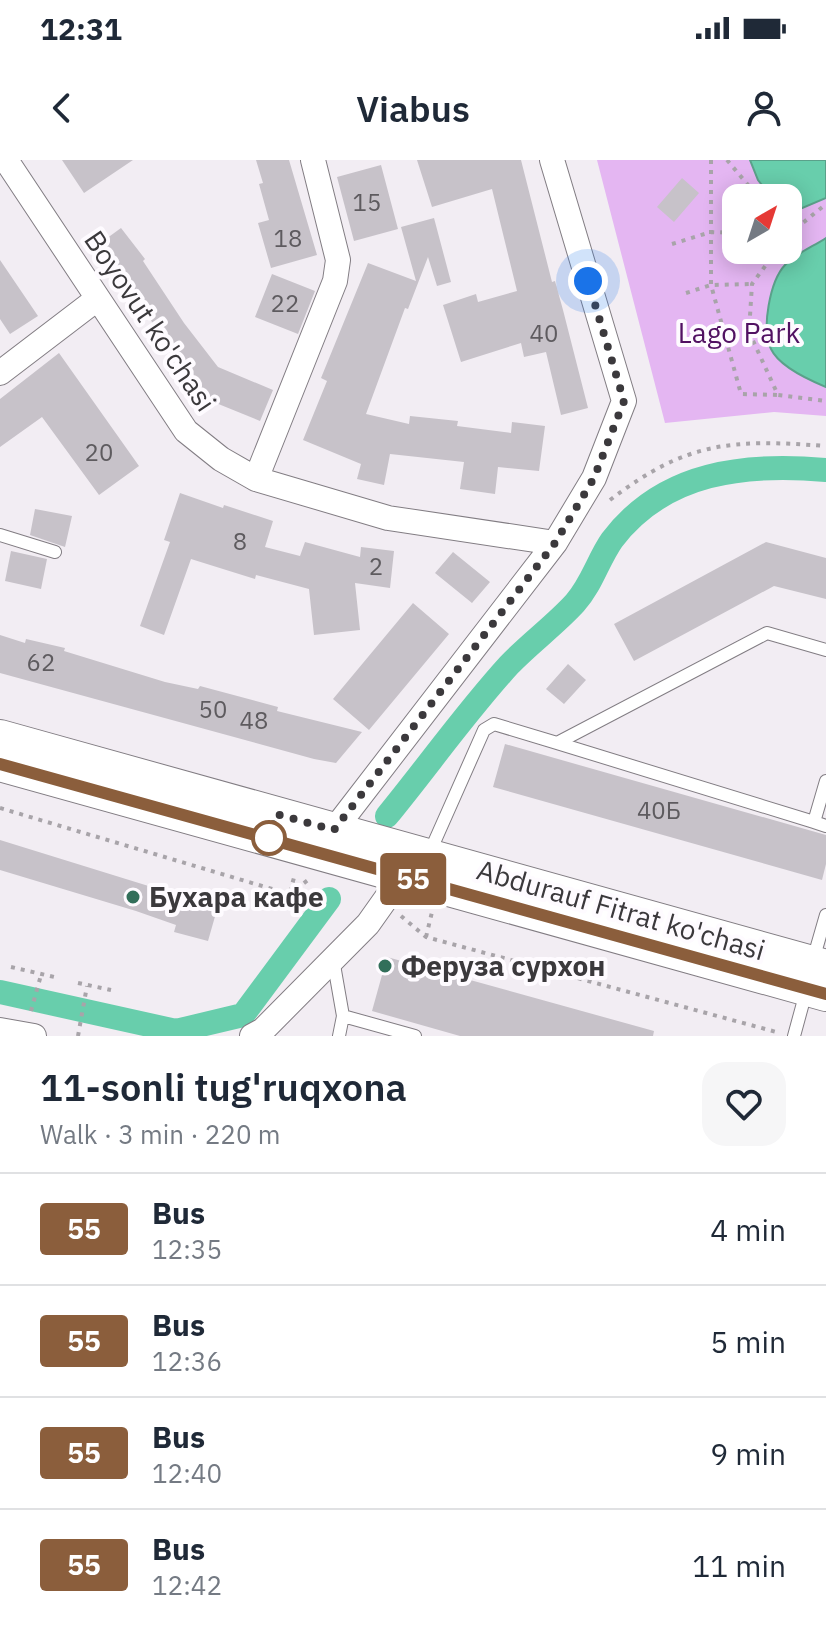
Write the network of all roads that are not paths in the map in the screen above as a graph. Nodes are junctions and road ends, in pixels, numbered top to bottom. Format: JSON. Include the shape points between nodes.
{"nodes":[{"id":1,"x":6,"y":160,"type":"edge"},
{"id":2,"x":313,"y":160,"type":"edge"},
{"id":3,"x":552,"y":160,"type":"edge"},
{"id":4,"x":97,"y":299,"type":"junction"},
{"id":5,"x":0,"y":373,"type":"edge"},
{"id":6,"x":256,"y":479,"type":"junction"},
{"id":7,"x":0,"y":535,"type":"edge"},
{"id":8,"x":555,"y":543,"type":"junction"},
{"id":9,"x":55,"y":552,"type":"dead end"},
{"id":10,"x":826,"y":650,"type":"edge"},
{"id":11,"x":0,"y":737,"type":"edge"},
{"id":12,"x":557,"y":743,"type":"junction"},
{"id":13,"x":0,"y":764,"type":"edge"},
{"id":14,"x":826,"y":781,"type":"edge"},
{"id":15,"x":820,"y":824,"type":"edge"},
{"id":16,"x":336,"y":839,"type":"junction"},
{"id":17,"x":400,"y":862,"type":"junction"},
{"id":18,"x":826,"y":915,"type":"edge"},
{"id":19,"x":333,"y":959,"type":"junction"},
{"id":20,"x":818,"y":978,"type":"edge"},
{"id":21,"x":343,"y":1016,"type":"junction"},
{"id":22,"x":32,"y":1026,"type":"edge"},
{"id":23,"x":0,"y":1030,"type":"edge"},
{"id":24,"x":252,"y":1036,"type":"edge"},
{"id":25,"x":339,"y":1036,"type":"edge"},
{"id":26,"x":415,"y":1036,"type":"edge"},
{"id":27,"x":794,"y":1036,"type":"edge"}],
"edges":[{"from":1,"to":4,"type":"street","name":"Boyovut ko'chasi"},
{"from":2,"to":6,"type":"street","via":[[338,260],[335,281]]},
{"from":3,"to":8,"type":"street","via":[[624,401],[594,478]]},
{"from":4,"to":5,"type":"street"},
{"from":4,"to":6,"type":"street","name":"Boyovut ko'chasi","via":[[186,431]]},
{"from":6,"to":8,"type":"street","name":"Boyovut ko'chasi","via":[[388,518]]},
{"from":7,"to":9,"type":"lane"},
{"from":8,"to":16,"type":"street"},
{"from":10,"to":12,"type":"lane","via":[[767,633]]},
{"from":11,"to":16,"type":"main road","name":"Abdurauf Fitrat ko'chasi"},
{"from":12,"to":15,"type":"lane"},
{"from":12,"to":17,"type":"lane","via":[[494,724],[484,730]]},
{"from":13,"to":16,"type":"main road","name":"Abdurauf Fitrat ko'chasi"},
{"from":14,"to":15,"type":"lane"},
{"from":16,"to":17,"type":"main road","name":"Abdurauf Fitrat ko'chasi"},
{"from":17,"to":19,"type":"street","via":[[368,924]]},
{"from":17,"to":20,"type":"main road","name":"Abdurauf Fitrat ko'chasi"},
{"from":18,"to":20,"type":"lane"},
{"from":19,"to":21,"type":"lane"},
{"from":19,"to":24,"type":"street"},
{"from":20,"to":27,"type":"lane"},
{"from":21,"to":25,"type":"lane"},
{"from":21,"to":26,"type":"lane"},
{"from":22,"to":23,"type":"street"}]}
